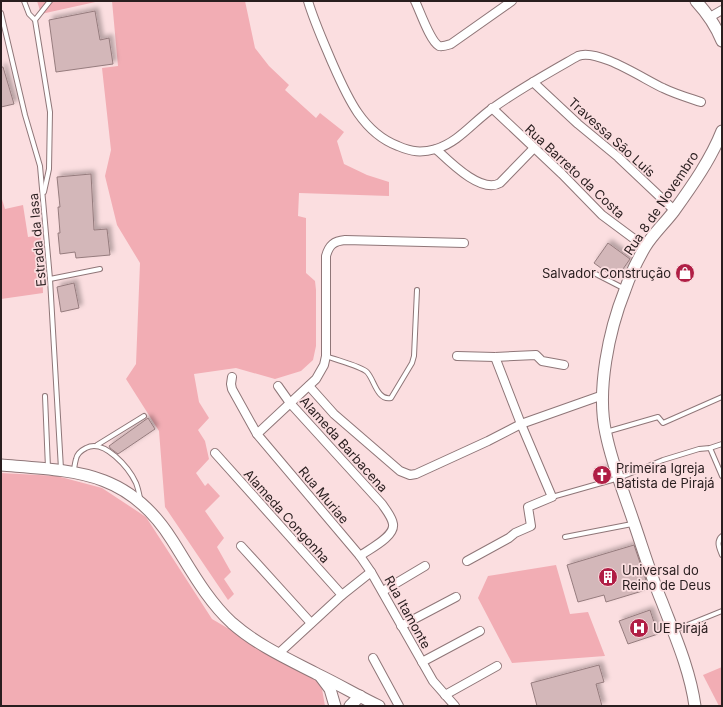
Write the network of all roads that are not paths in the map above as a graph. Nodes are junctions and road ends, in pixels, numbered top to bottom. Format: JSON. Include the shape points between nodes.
{"nodes":[{"id":1,"x":24,"y":1,"type":"edge"},
{"id":2,"x":50,"y":1,"type":"edge"},
{"id":3,"x":308,"y":1,"type":"edge"},
{"id":4,"x":415,"y":1,"type":"edge"},
{"id":5,"x":512,"y":1,"type":"edge"},
{"id":6,"x":696,"y":1,"type":"edge"},
{"id":7,"x":722,"y":10,"type":"edge"},
{"id":8,"x":1,"y":13,"type":"edge"},
{"id":9,"x":710,"y":17,"type":"junction"},
{"id":10,"x":35,"y":20,"type":"junction"},
{"id":11,"x":722,"y":41,"type":"edge"},
{"id":12,"x":533,"y":82,"type":"junction"},
{"id":13,"x":701,"y":102,"type":"dead end"},
{"id":14,"x":492,"y":108,"type":"junction"},
{"id":15,"x":722,"y":131,"type":"edge"},
{"id":16,"x":534,"y":148,"type":"junction"},
{"id":17,"x":719,"y":148,"type":"edge"},
{"id":18,"x":436,"y":149,"type":"junction"},
{"id":19,"x":43,"y":196,"type":"junction"},
{"id":20,"x":674,"y":210,"type":"junction"},
{"id":21,"x":464,"y":244,"type":"dead end"},
{"id":22,"x":645,"y":247,"type":"junction"},
{"id":23,"x":100,"y":269,"type":"dead end"},
{"id":24,"x":592,"y":272,"type":"dead end"},
{"id":25,"x":50,"y":279,"type":"junction"},
{"id":26,"x":625,"y":289,"type":"junction"},
{"id":27,"x":418,"y":290,"type":"dead end"},
{"id":28,"x":326,"y":356,"type":"junction"},
{"id":29,"x":457,"y":356,"type":"dead end"},
{"id":30,"x":495,"y":356,"type":"junction"},
{"id":31,"x":564,"y":365,"type":"dead end"},
{"id":32,"x":232,"y":377,"type":"dead end"},
{"id":33,"x":278,"y":386,"type":"dead end"},
{"id":34,"x":309,"y":386,"type":"junction"},
{"id":35,"x":603,"y":395,"type":"junction"},
{"id":36,"x":45,"y":396,"type":"dead end"},
{"id":37,"x":722,"y":397,"type":"edge"},
{"id":38,"x":290,"y":403,"type":"junction"},
{"id":39,"x":144,"y":416,"type":"dead end"},
{"id":40,"x":521,"y":424,"type":"junction"},
{"id":41,"x":605,"y":432,"type":"junction"},
{"id":42,"x":257,"y":434,"type":"junction"},
{"id":43,"x":722,"y":444,"type":"edge"},
{"id":44,"x":97,"y":445,"type":"junction"},
{"id":45,"x":710,"y":448,"type":"junction"},
{"id":46,"x":215,"y":453,"type":"dead end"},
{"id":47,"x":1,"y":465,"type":"edge"},
{"id":48,"x":48,"y":469,"type":"junction"},
{"id":49,"x":61,"y":470,"type":"junction"},
{"id":50,"x":74,"y":472,"type":"junction"},
{"id":51,"x":722,"y":476,"type":"edge"},
{"id":52,"x":619,"y":478,"type":"junction"},
{"id":53,"x":552,"y":497,"type":"junction"},
{"id":54,"x":140,"y":503,"type":"junction"},
{"id":55,"x":635,"y":523,"type":"junction"},
{"id":56,"x":722,"y":536,"type":"edge"},
{"id":57,"x":565,"y":537,"type":"dead end"},
{"id":58,"x":241,"y":546,"type":"dead end"},
{"id":59,"x":722,"y":555,"type":"edge"},
{"id":60,"x":360,"y":556,"type":"junction"},
{"id":61,"x":467,"y":561,"type":"dead end"},
{"id":62,"x":425,"y":566,"type":"dead end"},
{"id":63,"x":371,"y":572,"type":"junction"},
{"id":64,"x":383,"y":591,"type":"junction"},
{"id":65,"x":342,"y":594,"type":"junction"},
{"id":66,"x":456,"y":598,"type":"dead end"},
{"id":67,"x":722,"y":611,"type":"edge"},
{"id":68,"x":311,"y":624,"type":"junction"},
{"id":69,"x":401,"y":626,"type":"junction"},
{"id":70,"x":480,"y":630,"type":"dead end"},
{"id":71,"x":673,"y":631,"type":"junction"},
{"id":72,"x":278,"y":654,"type":"junction"},
{"id":73,"x":373,"y":658,"type":"dead end"},
{"id":74,"x":422,"y":662,"type":"junction"},
{"id":75,"x":497,"y":666,"type":"dead end"},
{"id":76,"x":319,"y":675,"type":"junction"},
{"id":77,"x":445,"y":695,"type":"junction"},
{"id":78,"x":360,"y":696,"type":"junction"},
{"id":79,"x":376,"y":705,"type":"edge"},
{"id":80,"x":335,"y":706,"type":"edge"},
{"id":81,"x":350,"y":706,"type":"edge"},
{"id":82,"x":399,"y":706,"type":"edge"},
{"id":83,"x":455,"y":706,"type":"edge"},
{"id":84,"x":695,"y":706,"type":"edge"}],
"edges":[{"from":1,"to":10,"type":"lane","via":[[29,14]]},
{"from":2,"to":10,"type":"lane"},
{"from":3,"to":18,"type":"street","via":[[341,84],[366,124],[377,135],[412,152]]},
{"from":4,"to":5,"type":"street","via":[[430,35],[439,46],[442,46],[451,44]]},
{"from":6,"to":9,"type":"main road"},
{"from":7,"to":9,"type":"street"},
{"from":8,"to":19,"type":"lane","name":"Estrada da Iasa","via":[[40,166]]},
{"from":9,"to":11,"type":"main road"},
{"from":10,"to":19,"type":"lane","via":[[50,112],[49,168]]},
{"from":12,"to":13,"type":"street","via":[[585,54],[626,67],[663,88]]},
{"from":12,"to":14,"type":"street"},
{"from":12,"to":20,"type":"street","name":"Travessa São Luís"},
{"from":14,"to":16,"type":"street","name":"Rua Barreto da Costa"},
{"from":14,"to":18,"type":"street","via":[[470,129]]},
{"from":15,"to":17,"type":"main road","name":"Rua 8 de Novembro"},
{"from":16,"to":18,"type":"street","via":[[495,186],[478,181],[460,171]]},
{"from":16,"to":22,"type":"street","name":"Rua Barreto da Costa","via":[[602,215]]},
{"from":17,"to":20,"type":"main road","name":"Rua 8 de Novembro"},
{"from":19,"to":25,"type":"lane","name":"Estrada da Iasa"},
{"from":20,"to":22,"type":"main road","name":"Rua 8 de Novembro"},
{"from":21,"to":28,"type":"street","via":[[345,240],[335,242],[326,256]]},
{"from":22,"to":26,"type":"main road","name":"Rua 8 de Novembro"},
{"from":23,"to":25,"type":"lane"},
{"from":24,"to":26,"type":"lane"},
{"from":25,"to":49,"type":"lane","name":"Estrada da Iasa"},
{"from":26,"to":35,"type":"main road","name":"Rua 8 de Novembro","via":[[615,318],[607,356]]},
{"from":27,"to":28,"type":"lane","via":[[414,356],[391,398],[385,398],[376,389],[364,370]]},
{"from":28,"to":34,"type":"street","via":[[324,365]]},
{"from":29,"to":30,"type":"street"},
{"from":30,"to":31,"type":"street","via":[[536,355],[542,361]]},
{"from":30,"to":40,"type":"street"},
{"from":32,"to":42,"type":"street","name":"Rua Muriae","via":[[232,389]]},
{"from":33,"to":38,"type":"street","name":"Alameda Barbacena"},
{"from":34,"to":38,"type":"street"},
{"from":34,"to":40,"type":"street","via":[[334,414],[400,471],[410,475]]},
{"from":35,"to":40,"type":"street"},
{"from":35,"to":41,"type":"main road","name":"Rua 8 de Novembro"},
{"from":36,"to":48,"type":"lane"},
{"from":37,"to":41,"type":"lane","via":[[663,423],[657,417]]},
{"from":38,"to":42,"type":"street"},
{"from":38,"to":60,"type":"street","name":"Alameda Barbacena","via":[[382,504],[391,519],[393,529],[388,536]]},
{"from":39,"to":44,"type":"lane"},
{"from":40,"to":53,"type":"street"},
{"from":41,"to":52,"type":"main road","name":"Rua 8 de Novembro"},
{"from":42,"to":60,"type":"street","name":"Rua Muriae"},
{"from":43,"to":45,"type":"lane"},
{"from":44,"to":50,"type":"lane","via":[[87,448],[78,455]]},
{"from":44,"to":54,"type":"lane","via":[[111,453],[128,471],[137,484]]},
{"from":45,"to":51,"type":"lane"},
{"from":45,"to":52,"type":"lane","via":[[674,456]]},
{"from":46,"to":65,"type":"street","name":"Alameda Congonha"},
{"from":47,"to":48,"type":"main road"},
{"from":48,"to":49,"type":"main road"},
{"from":49,"to":50,"type":"main road"},
{"from":50,"to":54,"type":"main road","via":[[107,481]]},
{"from":52,"to":53,"type":"lane"},
{"from":52,"to":55,"type":"main road","name":"Rua 8 de Novembro"},
{"from":53,"to":61,"type":"street","via":[[528,507],[531,526]]},
{"from":54,"to":72,"type":"main road","via":[[162,525],[221,612],[243,632]]},
{"from":55,"to":57,"type":"lane"},
{"from":55,"to":71,"type":"main road","name":"Rua 8 de Novembro","via":[[653,581]]},
{"from":56,"to":59,"type":"lane","via":[[719,540]]},
{"from":58,"to":68,"type":"street"},
{"from":60,"to":63,"type":"street","name":"Rua Muriae"},
{"from":62,"to":64,"type":"street"},
{"from":63,"to":64,"type":"street","name":"Rua Itamonte"},
{"from":63,"to":65,"type":"street","name":"Rua Itamonte"},
{"from":64,"to":69,"type":"street","name":"Rua Itamonte"},
{"from":65,"to":68,"type":"street","name":"Rua Itamonte"},
{"from":66,"to":69,"type":"street"},
{"from":67,"to":71,"type":"lane"},
{"from":68,"to":72,"type":"street","name":"Rua Itamonte"},
{"from":69,"to":74,"type":"street","name":"Rua Itamonte"},
{"from":70,"to":74,"type":"street"},
{"from":71,"to":84,"type":"main road","name":"Rua 8 de Novembro","via":[[688,672]]},
{"from":72,"to":76,"type":"main road"},
{"from":73,"to":82,"type":"street"},
{"from":74,"to":77,"type":"street","name":"Rua Itamonte"},
{"from":75,"to":77,"type":"street"},
{"from":76,"to":78,"type":"main road"},
{"from":76,"to":80,"type":"main road","via":[[330,689]]},
{"from":77,"to":83,"type":"street","name":"Rua Itamonte"},
{"from":78,"to":79,"type":"main road"},
{"from":78,"to":81,"type":"main road"}]}
